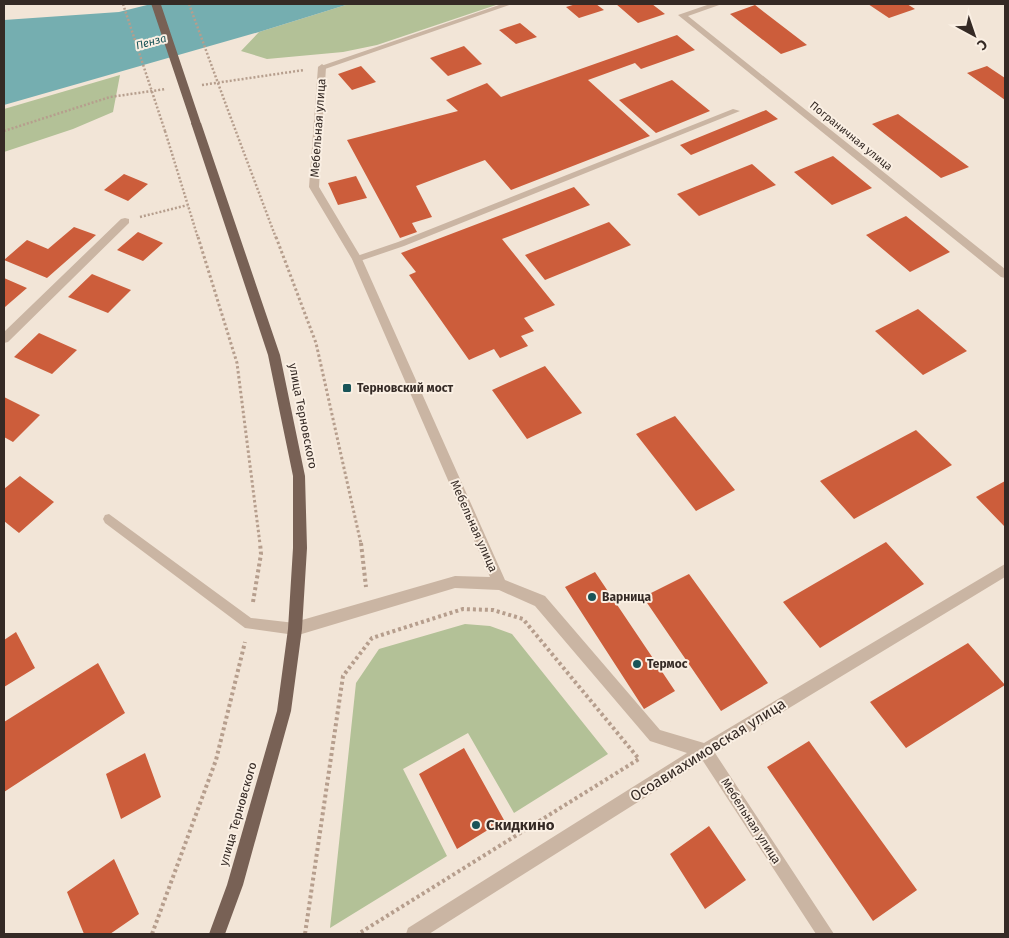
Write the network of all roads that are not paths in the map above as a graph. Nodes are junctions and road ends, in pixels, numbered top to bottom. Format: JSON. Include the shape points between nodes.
{"nodes":[{"id":1,"x":156,"y":4,"type":"edge"},
{"id":2,"x":508,"y":4,"type":"edge"},
{"id":3,"x":718,"y":4,"type":"edge"},
{"id":4,"x":322,"y":67,"type":"joint"},
{"id":5,"x":736,"y":111,"type":"dead end"},
{"id":6,"x":125,"y":221,"type":"road end"},
{"id":7,"x":357,"y":259,"type":"junction"},
{"id":8,"x":1005,"y":274,"type":"edge"},
{"id":9,"x":4,"y":339,"type":"edge"},
{"id":10,"x":108,"y":519,"type":"dead end"},
{"id":11,"x":1005,"y":570,"type":"edge"},
{"id":12,"x":500,"y":584,"type":"junction"},
{"id":13,"x":295,"y":629,"type":"junction"},
{"id":14,"x":705,"y":751,"type":"junction"},
{"id":15,"x":432,"y":929,"type":"edge"},
{"id":16,"x":217,"y":934,"type":"edge"},
{"id":17,"x":414,"y":934,"type":"edge"},
{"id":18,"x":826,"y":934,"type":"edge"}],
"edges":[{"from":1,"to":13,"type":"main road","name":"улица Терновского","bridge":true,"via":[[274,355],[299,476],[300,548]]},
{"from":2,"to":4,"type":"lane"},
{"from":3,"to":8,"type":"street","name":"Пограничная улица","via":[[682,15]]},
{"from":4,"to":7,"type":"street","name":"Мебельная улица","via":[[314,187]]},
{"from":5,"to":7,"type":"lane"},
{"from":6,"to":9,"type":"street"},
{"from":7,"to":12,"type":"street","name":"Мебельная улица"},
{"from":10,"to":13,"type":"lane","via":[[249,624]]},
{"from":11,"to":14,"type":"street","name":"Осоавиахимовская улица"},
{"from":12,"to":13,"type":"street","via":[[455,582]]},
{"from":12,"to":14,"type":"street","name":"Мебельная улица","via":[[540,601],[655,736]]},
{"from":13,"to":16,"type":"main road","name":"улица Терновского","via":[[284,711],[235,885]]},
{"from":14,"to":15,"type":"street","name":"Осоавиахимовская улица"},
{"from":14,"to":18,"type":"street","name":"Мебельная улица"},
{"from":15,"to":17,"type":"street","name":"Осоавиахимовская улица"}]}
